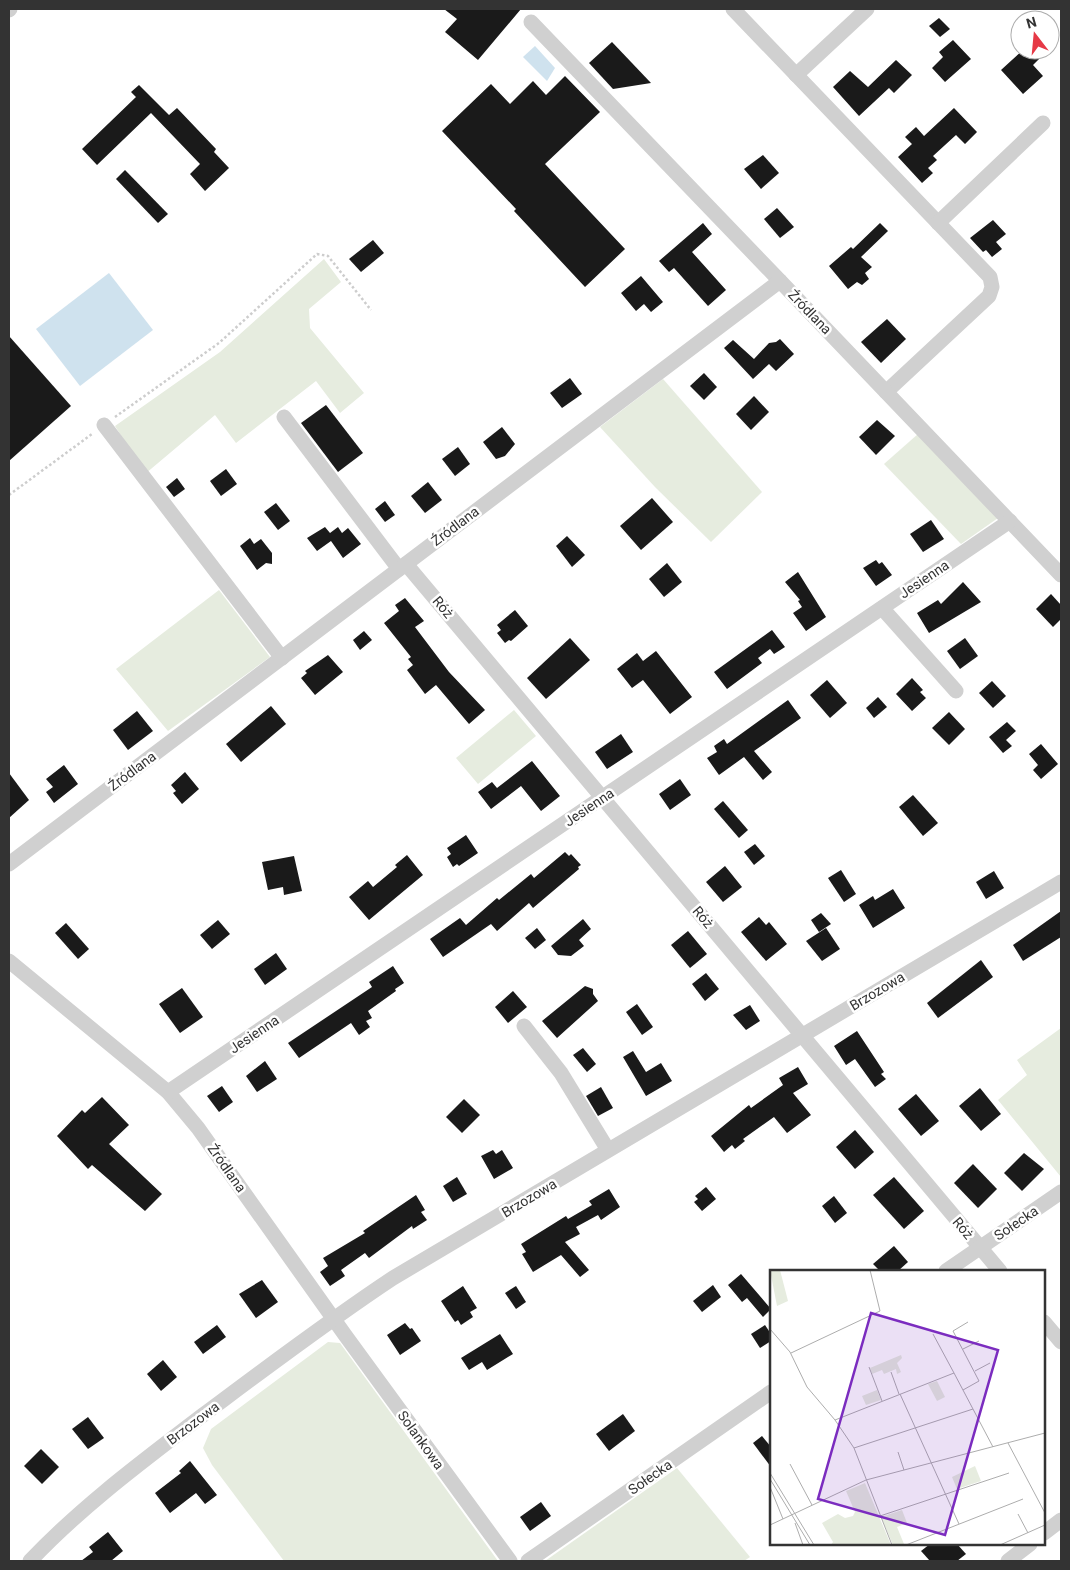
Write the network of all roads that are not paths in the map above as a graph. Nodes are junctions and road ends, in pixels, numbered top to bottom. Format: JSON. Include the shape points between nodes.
{"nodes":[{"id":1,"x":733,"y":9,"type":"edge"},
{"id":2,"x":868,"y":9,"type":"edge"},
{"id":3,"x":531,"y":22,"type":"dead end"},
{"id":4,"x":796,"y":75,"type":"junction"},
{"id":5,"x":1043,"y":123,"type":"dead end"},
{"id":6,"x":938,"y":223,"type":"junction"},
{"id":7,"x":780,"y":281,"type":"junction"},
{"id":8,"x":886,"y":392,"type":"junction"},
{"id":9,"x":284,"y":417,"type":"dead end"},
{"id":10,"x":104,"y":425,"type":"road end"},
{"id":11,"x":1010,"y":521,"type":"junction"},
{"id":12,"x":403,"y":567,"type":"junction"},
{"id":13,"x":1061,"y":575,"type":"edge"},
{"id":14,"x":882,"y":608,"type":"junction"},
{"id":15,"x":282,"y":658,"type":"junction"},
{"id":16,"x":956,"y":691,"type":"dead end"},
{"id":17,"x":602,"y":798,"type":"junction"},
{"id":18,"x":9,"y":864,"type":"edge"},
{"id":19,"x":1061,"y":882,"type":"edge"},
{"id":20,"x":9,"y":961,"type":"edge"},
{"id":21,"x":524,"y":1026,"type":"dead end"},
{"id":22,"x":803,"y":1035,"type":"junction"},
{"id":23,"x":168,"y":1092,"type":"junction"},
{"id":24,"x":608,"y":1150,"type":"junction"},
{"id":25,"x":1061,"y":1192,"type":"edge"},
{"id":26,"x":980,"y":1248,"type":"junction"},
{"id":27,"x":947,"y":1270,"type":"edge"},
{"id":28,"x":999,"y":1270,"type":"edge"},
{"id":29,"x":333,"y":1318,"type":"junction"},
{"id":30,"x":1045,"y":1323,"type":"edge"},
{"id":31,"x":1061,"y":1342,"type":"edge"},
{"id":32,"x":770,"y":1393,"type":"edge"},
{"id":33,"x":1061,"y":1520,"type":"edge"},
{"id":34,"x":1045,"y":1532,"type":"edge"},
{"id":35,"x":1029,"y":1545,"type":"edge"},
{"id":36,"x":30,"y":1561,"type":"edge"},
{"id":37,"x":510,"y":1561,"type":"edge"},
{"id":38,"x":528,"y":1561,"type":"edge"},
{"id":39,"x":1008,"y":1561,"type":"edge"}],
"edges":[{"from":1,"to":4,"type":"street"},
{"from":2,"to":4,"type":"street"},
{"from":3,"to":7,"type":"street"},
{"from":4,"to":6,"type":"street"},
{"from":5,"to":6,"type":"street"},
{"from":6,"to":8,"type":"street","via":[[990,277],[992,287],[989,296]]},
{"from":7,"to":8,"type":"street","name":"Źródlana"},
{"from":7,"to":12,"type":"street","name":"Źródlana"},
{"from":8,"to":11,"type":"street","name":"Źródlana"},
{"from":9,"to":12,"type":"street","name":"Róż"},
{"from":10,"to":15,"type":"street"},
{"from":11,"to":13,"type":"street","name":"Źródlana"},
{"from":11,"to":14,"type":"street","name":"Jesienna"},
{"from":12,"to":15,"type":"street","name":"Źródlana"},
{"from":12,"to":17,"type":"street","name":"Róż"},
{"from":14,"to":16,"type":"street"},
{"from":14,"to":17,"type":"street","name":"Jesienna"},
{"from":15,"to":18,"type":"street","name":"Źródlana"},
{"from":17,"to":22,"type":"street","name":"Róż"},
{"from":17,"to":23,"type":"street","name":"Jesienna"},
{"from":19,"to":22,"type":"street","name":"Brzozowa"},
{"from":20,"to":23,"type":"street","name":"Źródlana"},
{"from":21,"to":24,"type":"street","via":[[561,1073]]},
{"from":22,"to":24,"type":"street","name":"Brzozowa"},
{"from":22,"to":26,"type":"street","name":"Róż"},
{"from":23,"to":29,"type":"street","name":"Źródlana","via":[[198,1128]]},
{"from":24,"to":29,"type":"street","name":"Brzozowa","via":[[393,1278]]},
{"from":25,"to":26,"type":"street","name":"Sołecka"},
{"from":26,"to":27,"type":"street","name":"Sołecka"},
{"from":26,"to":28,"type":"street","name":"Róż"},
{"from":29,"to":36,"type":"street","name":"Brzozowa","via":[[118,1480],[79,1512]]},
{"from":29,"to":37,"type":"street","name":"Solankowa"},
{"from":30,"to":31,"type":"street"},
{"from":32,"to":38,"type":"street","name":"Sołecka"},
{"from":33,"to":34,"type":"street"},
{"from":35,"to":39,"type":"street"}]}
